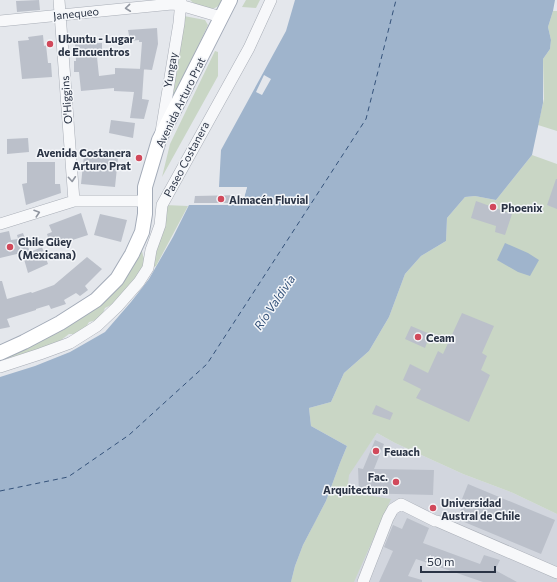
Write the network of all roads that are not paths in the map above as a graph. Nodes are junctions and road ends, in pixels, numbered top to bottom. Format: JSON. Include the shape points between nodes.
{"nodes":[{"id":1,"x":59,"y":0,"type":"edge"},
{"id":2,"x":230,"y":0,"type":"edge"},
{"id":3,"x":271,"y":0,"type":"edge"},
{"id":4,"x":181,"y":2,"type":"edge"},
{"id":5,"x":60,"y":15,"type":"junction"},
{"id":6,"x":222,"y":17,"type":"junction"},
{"id":7,"x":0,"y":22,"type":"edge"},
{"id":8,"x":160,"y":140,"type":"junction"},
{"id":9,"x":74,"y":201,"type":"junction"},
{"id":10,"x":145,"y":201,"type":"junction"},
{"id":11,"x":0,"y":224,"type":"edge"},
{"id":12,"x":0,"y":353,"type":"edge"},
{"id":13,"x":0,"y":367,"type":"edge"},
{"id":14,"x":557,"y":573,"type":"edge"},
{"id":15,"x":363,"y":582,"type":"edge"}],
"edges":[{"from":1,"to":5,"type":"street","name":"O'Higgins"},
{"from":2,"to":6,"type":"main road","name":"Avenida Arturo Prat"},
{"from":3,"to":13,"type":"street","name":"Paseo Costanera","via":[[249,48],[162,205],[160,225],[152,245],[146,273],[117,307],[92,329],[70,343]]},
{"from":4,"to":5,"type":"street","name":"Janequeo","one_way":true},
{"from":4,"to":6,"type":"street","name":"Janequeo"},
{"from":4,"to":8,"type":"street","name":"Yungay"},
{"from":5,"to":7,"type":"street","name":"Janequeo"},
{"from":5,"to":9,"type":"street","name":"O'Higgins","one_way":true},
{"from":6,"to":8,"type":"main road","name":"Avenida Arturo Prat"},
{"from":8,"to":10,"type":"main road","name":"Avenida Arturo Prat","via":[[144,187]]},
{"from":9,"to":10,"type":"street"},
{"from":11,"to":9,"type":"street","one_way":true},
{"from":10,"to":12,"type":"main road","name":"Avenida Arturo Prat","via":[[142,232],[132,254],[116,279],[96,300],[60,323]]},
{"from":14,"to":15,"type":"street","via":[[401,504],[393,509],[388,518]]}]}
